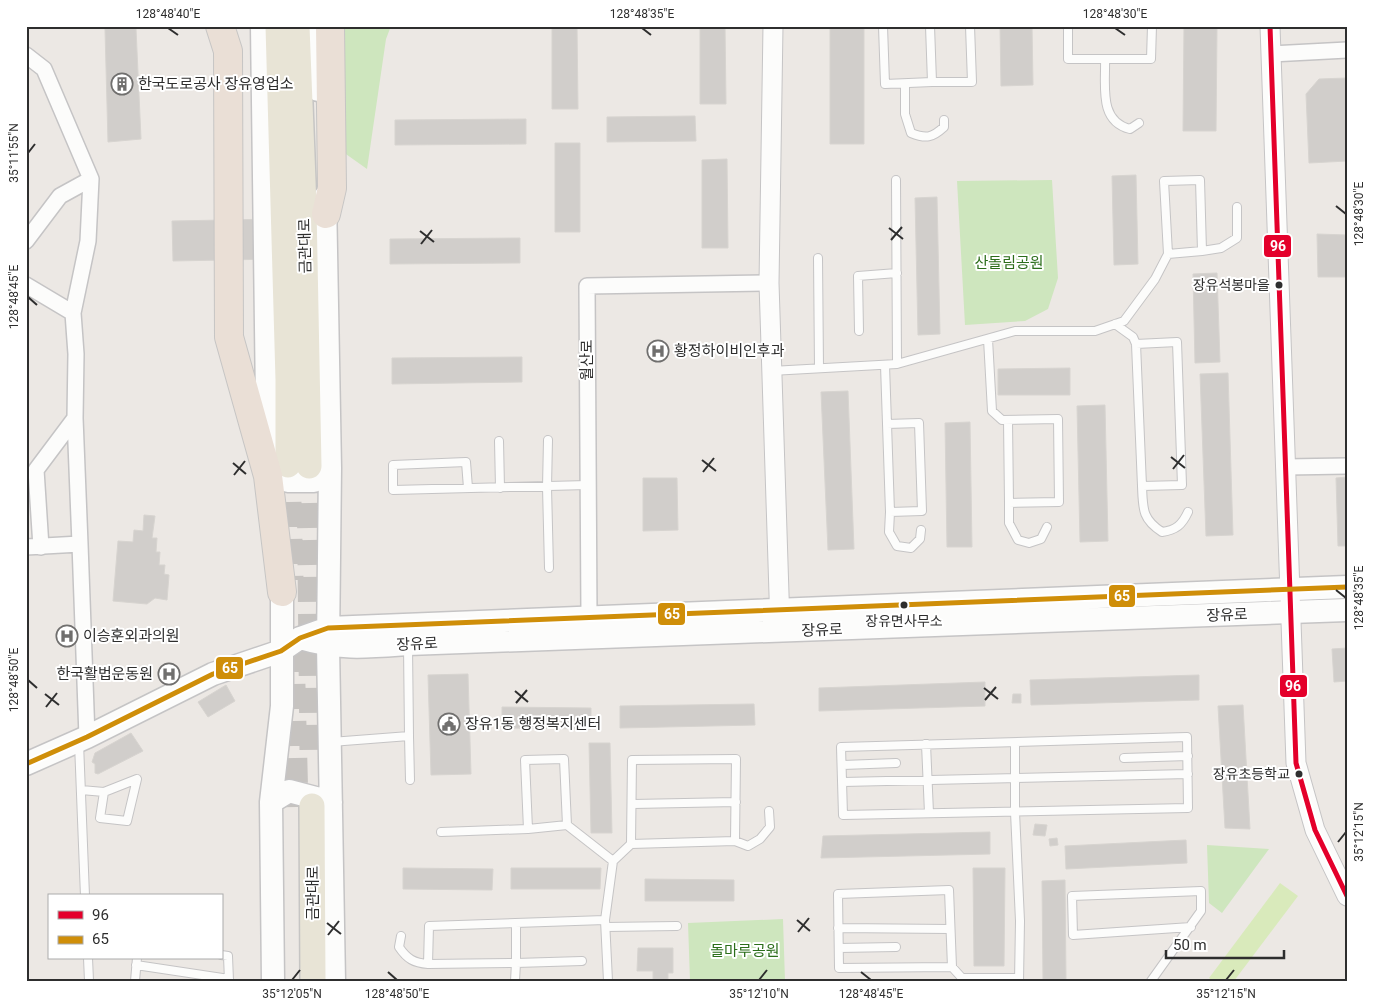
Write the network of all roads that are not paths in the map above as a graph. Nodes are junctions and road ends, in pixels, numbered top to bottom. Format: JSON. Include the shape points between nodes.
{"nodes":[{"id":1,"x":262,"y":26,"type":"edge"},
{"id":2,"x":278,"y":26,"type":"edge"},
{"id":3,"x":297,"y":26,"type":"edge"},
{"id":4,"x":315,"y":26,"type":"edge"},
{"id":5,"x":330,"y":26,"type":"edge"},
{"id":6,"x":773,"y":26,"type":"edge"},
{"id":7,"x":883,"y":26,"type":"edge"},
{"id":8,"x":930,"y":26,"type":"edge"},
{"id":9,"x":970,"y":26,"type":"edge"},
{"id":10,"x":1068,"y":26,"type":"edge"},
{"id":11,"x":1152,"y":26,"type":"edge"},
{"id":12,"x":1270,"y":26,"type":"edge"},
{"id":13,"x":227,"y":35,"type":"edge"},
{"id":14,"x":1347,"y":50,"type":"edge"},
{"id":15,"x":1271,"y":54,"type":"junction"},
{"id":16,"x":26,"y":55,"type":"edge"},
{"id":17,"x":1105,"y":59,"type":"junction"},
{"id":18,"x":932,"y":82,"type":"junction"},
{"id":19,"x":904,"y":84,"type":"junction"},
{"id":20,"x":944,"y":120,"type":"dead end"},
{"id":21,"x":1139,"y":123,"type":"dead end"},
{"id":22,"x":91,"y":179,"type":"junction"},
{"id":23,"x":896,"y":180,"type":"dead end"},
{"id":24,"x":1237,"y":207,"type":"dead end"},
{"id":25,"x":326,"y":214,"type":"junction"},
{"id":26,"x":26,"y":241,"type":"edge"},
{"id":27,"x":1202,"y":251,"type":"junction"},
{"id":28,"x":1168,"y":254,"type":"junction"},
{"id":29,"x":818,"y":258,"type":"dead end"},
{"id":30,"x":897,"y":274,"type":"junction"},
{"id":31,"x":769,"y":283,"type":"junction"},
{"id":32,"x":26,"y":285,"type":"edge"},
{"id":33,"x":73,"y":313,"type":"junction"},
{"id":34,"x":1115,"y":324,"type":"junction"},
{"id":35,"x":859,"y":331,"type":"dead end"},
{"id":36,"x":988,"y":339,"type":"junction"},
{"id":37,"x":1136,"y":344,"type":"junction"},
{"id":38,"x":897,"y":364,"type":"junction"},
{"id":39,"x":885,"y":365,"type":"junction"},
{"id":40,"x":819,"y":368,"type":"junction"},
{"id":41,"x":772,"y":371,"type":"junction"},
{"id":42,"x":75,"y":418,"type":"junction"},
{"id":43,"x":1008,"y":420,"type":"junction"},
{"id":44,"x":887,"y":424,"type":"junction"},
{"id":45,"x":548,"y":440,"type":"dead end"},
{"id":46,"x":499,"y":441,"type":"dead end"},
{"id":47,"x":1347,"y":466,"type":"edge"},
{"id":48,"x":31,"y":468,"type":"edge"},
{"id":49,"x":299,"y":468,"type":"junction"},
{"id":50,"x":1286,"y":468,"type":"junction"},
{"id":51,"x":588,"y":485,"type":"junction"},
{"id":52,"x":1142,"y":486,"type":"junction"},
{"id":53,"x":546,"y":487,"type":"junction"},
{"id":54,"x":468,"y":488,"type":"junction"},
{"id":55,"x":500,"y":488,"type":"junction"},
{"id":56,"x":1009,"y":503,"type":"junction"},
{"id":57,"x":890,"y":512,"type":"junction"},
{"id":58,"x":1188,"y":512,"type":"dead end"},
{"id":59,"x":1047,"y":527,"type":"dead end"},
{"id":60,"x":921,"y":530,"type":"dead end"},
{"id":61,"x":80,"y":544,"type":"junction"},
{"id":62,"x":34,"y":547,"type":"edge"},
{"id":63,"x":549,"y":568,"type":"dead end"},
{"id":64,"x":1347,"y":587,"type":"edge"},
{"id":65,"x":1290,"y":590,"type":"junction"},
{"id":66,"x":282,"y":592,"type":"joint"},
{"id":67,"x":779,"y":609,"type":"junction"},
{"id":68,"x":1347,"y":610,"type":"edge"},
{"id":69,"x":1292,"y":612,"type":"junction"},
{"id":70,"x":590,"y":616,"type":"junction"},
{"id":71,"x":780,"y":632,"type":"junction"},
{"id":72,"x":328,"y":637,"type":"junction"},
{"id":73,"x":408,"y":644,"type":"junction"},
{"id":74,"x":281,"y":651,"type":"junction"},
{"id":75,"x":409,"y":736,"type":"junction"},
{"id":76,"x":83,"y":739,"type":"junction"},
{"id":77,"x":329,"y":742,"type":"junction"},
{"id":78,"x":1015,"y":743,"type":"junction"},
{"id":79,"x":926,"y":744,"type":"junction"},
{"id":80,"x":1188,"y":756,"type":"junction"},
{"id":81,"x":1124,"y":758,"type":"dead end"},
{"id":82,"x":896,"y":763,"type":"dead end"},
{"id":83,"x":26,"y":764,"type":"edge"},
{"id":84,"x":842,"y":766,"type":"junction"},
{"id":85,"x":1188,"y":774,"type":"junction"},
{"id":86,"x":1014,"y":779,"type":"junction"},
{"id":87,"x":410,"y":780,"type":"dead end"},
{"id":88,"x":928,"y":781,"type":"junction"},
{"id":89,"x":843,"y":782,"type":"junction"},
{"id":90,"x":81,"y":790,"type":"junction"},
{"id":91,"x":104,"y":792,"type":"junction"},
{"id":92,"x":272,"y":802,"type":"junction"},
{"id":93,"x":736,"y":802,"type":"junction"},
{"id":94,"x":633,"y":804,"type":"junction"},
{"id":95,"x":313,"y":805,"type":"junction"},
{"id":96,"x":769,"y":811,"type":"dead end"},
{"id":97,"x":1015,"y":812,"type":"junction"},
{"id":98,"x":929,"y":813,"type":"junction"},
{"id":99,"x":568,"y":824,"type":"junction"},
{"id":100,"x":528,"y":829,"type":"junction"},
{"id":101,"x":441,"y":832,"type":"dead end"},
{"id":102,"x":735,"y":841,"type":"junction"},
{"id":103,"x":631,"y":844,"type":"junction"},
{"id":104,"x":613,"y":861,"type":"junction"},
{"id":105,"x":85,"y":894,"type":"edge"},
{"id":106,"x":1347,"y":896,"type":"edge"},
{"id":107,"x":516,"y":924,"type":"junction"},
{"id":108,"x":605,"y":924,"type":"junction"},
{"id":109,"x":677,"y":926,"type":"dead end"},
{"id":110,"x":1191,"y":927,"type":"junction"},
{"id":111,"x":838,"y":928,"type":"junction"},
{"id":112,"x":950,"y":929,"type":"junction"},
{"id":113,"x":401,"y":936,"type":"dead end"},
{"id":114,"x":896,"y":947,"type":"dead end"},
{"id":115,"x":839,"y":948,"type":"junction"},
{"id":116,"x":222,"y":955,"type":"edge"},
{"id":117,"x":88,"y":960,"type":"edge"},
{"id":118,"x":582,"y":961,"type":"dead end"},
{"id":119,"x":137,"y":962,"type":"edge"},
{"id":120,"x":516,"y":963,"type":"junction"},
{"id":121,"x":428,"y":964,"type":"junction"},
{"id":122,"x":952,"y":967,"type":"junction"},
{"id":123,"x":229,"y":980,"type":"edge"},
{"id":124,"x":1019,"y":980,"type":"edge"},
{"id":125,"x":89,"y":981,"type":"edge"},
{"id":126,"x":135,"y":981,"type":"edge"},
{"id":127,"x":273,"y":981,"type":"edge"},
{"id":128,"x":296,"y":981,"type":"edge"},
{"id":129,"x":313,"y":981,"type":"edge"},
{"id":130,"x":334,"y":981,"type":"edge"},
{"id":131,"x":515,"y":981,"type":"edge"},
{"id":132,"x":608,"y":981,"type":"edge"},
{"id":133,"x":1151,"y":981,"type":"edge"}],
"edges":[{"from":1,"to":49,"type":"main road"},
{"from":2,"to":49,"type":"main road","name":"금관대로","via":[[288,380]]},
{"from":3,"to":49,"type":"main road","name":"금관대로","via":[[304,207]]},
{"from":4,"to":25,"type":"main road"},
{"from":5,"to":25,"type":"highway","via":[[332,188]]},
{"from":6,"to":31,"type":"street"},
{"from":7,"to":19,"type":"lane","via":[[885,84]]},
{"from":8,"to":18,"type":"lane"},
{"from":9,"to":18,"type":"lane","via":[[972,82]]},
{"from":10,"to":17,"type":"lane","via":[[1068,59]]},
{"from":11,"to":17,"type":"lane","via":[[1151,59]]},
{"from":12,"to":15,"type":"street"},
{"from":13,"to":49,"type":"highway","via":[[229,337]]},
{"from":14,"to":15,"type":"street"},
{"from":15,"to":50,"type":"street"},
{"from":16,"to":22,"type":"street","via":[[44,69]]},
{"from":17,"to":21,"type":"lane","via":[[1109,116],[1119,126],[1130,128]]},
{"from":18,"to":19,"type":"lane"},
{"from":19,"to":20,"type":"lane","via":[[905,114],[911,133],[923,138],[934,136],[944,127]]},
{"from":22,"to":26,"type":"street","via":[[60,196]]},
{"from":22,"to":33,"type":"street","via":[[88,241]]},
{"from":23,"to":30,"type":"lane"},
{"from":24,"to":27,"type":"lane","via":[[1237,238],[1221,248]]},
{"from":25,"to":49,"type":"main road"},
{"from":27,"to":28,"type":"lane"},
{"from":27,"to":28,"type":"lane","via":[[1200,180],[1164,181]]},
{"from":28,"to":34,"type":"lane","via":[[1155,279],[1124,321]]},
{"from":29,"to":40,"type":"lane"},
{"from":30,"to":35,"type":"lane","via":[[858,276]]},
{"from":30,"to":38,"type":"lane"},
{"from":31,"to":41,"type":"street"},
{"from":31,"to":51,"type":"street","name":"월산로","via":[[587,286]]},
{"from":32,"to":33,"type":"street"},
{"from":33,"to":42,"type":"street"},
{"from":34,"to":36,"type":"lane","via":[[1096,331],[1014,331]]},
{"from":34,"to":37,"type":"lane","via":[[1133,336]]},
{"from":36,"to":38,"type":"lane"},
{"from":36,"to":43,"type":"lane","via":[[992,411],[1002,420]]},
{"from":37,"to":52,"type":"lane"},
{"from":37,"to":52,"type":"lane","via":[[1177,342],[1182,485]]},
{"from":38,"to":39,"type":"lane"},
{"from":39,"to":40,"type":"lane"},
{"from":39,"to":44,"type":"lane"},
{"from":40,"to":41,"type":"lane"},
{"from":41,"to":67,"type":"street"},
{"from":42,"to":48,"type":"street"},
{"from":42,"to":61,"type":"street"},
{"from":43,"to":56,"type":"lane"},
{"from":43,"to":56,"type":"lane","via":[[1058,419],[1059,493],[1059,502]]},
{"from":44,"to":57,"type":"lane"},
{"from":44,"to":57,"type":"lane","via":[[920,423],[922,511]]},
{"from":45,"to":53,"type":"lane"},
{"from":46,"to":55,"type":"lane"},
{"from":47,"to":50,"type":"street"},
{"from":48,"to":62,"type":"street"},
{"from":49,"to":66,"type":"highway"},
{"from":49,"to":72,"type":"main road"},
{"from":50,"to":65,"type":"street"},
{"from":51,"to":53,"type":"lane"},
{"from":51,"to":70,"type":"street","name":"월산로"},
{"from":52,"to":58,"type":"lane","via":[[1143,512],[1151,525],[1162,532],[1174,530]]},
{"from":53,"to":55,"type":"lane"},
{"from":53,"to":63,"type":"lane"},
{"from":54,"to":54,"type":"lane","via":[[393,490],[393,466],[466,462]]},
{"from":54,"to":55,"type":"lane"},
{"from":56,"to":59,"type":"lane","via":[[1009,523],[1018,540],[1029,543],[1041,539]]},
{"from":57,"to":60,"type":"lane","via":[[889,532],[896,546],[911,548],[920,539]]},
{"from":61,"to":62,"type":"street"},
{"from":61,"to":76,"type":"street"},
{"from":64,"to":65,"type":"main road","name":"장유로"},
{"from":65,"to":67,"type":"main road","name":"장유로"},
{"from":65,"to":69,"type":"street"},
{"from":66,"to":74,"type":"main road"},
{"from":67,"to":70,"type":"main road","name":"장유로"},
{"from":67,"to":71,"type":"street"},
{"from":68,"to":69,"type":"main road","name":"장유로"},
{"from":69,"to":71,"type":"main road","name":"장유로"},
{"from":69,"to":106,"type":"street","via":[[1296,764],[1315,830]]},
{"from":70,"to":72,"type":"main road","name":"장유로"},
{"from":71,"to":73,"type":"main road","name":"장유로"},
{"from":72,"to":73,"type":"main road","name":"장유로","via":[[359,648]]},
{"from":72,"to":74,"type":"main road","via":[[300,638]]},
{"from":72,"to":77,"type":"main road"},
{"from":73,"to":75,"type":"lane"},
{"from":74,"to":76,"type":"main road","via":[[214,674]]},
{"from":74,"to":92,"type":"main road","via":[[282,706]]},
{"from":75,"to":77,"type":"lane"},
{"from":75,"to":87,"type":"lane"},
{"from":76,"to":83,"type":"main road"},
{"from":76,"to":90,"type":"lane"},
{"from":77,"to":95,"type":"main road"},
{"from":78,"to":79,"type":"lane"},
{"from":78,"to":80,"type":"lane","via":[[1187,737]]},
{"from":78,"to":86,"type":"lane"},
{"from":79,"to":84,"type":"lane","via":[[842,747]]},
{"from":79,"to":88,"type":"lane"},
{"from":80,"to":81,"type":"lane"},
{"from":80,"to":85,"type":"lane"},
{"from":82,"to":84,"type":"lane"},
{"from":84,"to":89,"type":"lane"},
{"from":85,"to":86,"type":"lane"},
{"from":85,"to":97,"type":"lane","via":[[1188,808]]},
{"from":86,"to":88,"type":"lane"},
{"from":86,"to":97,"type":"lane"},
{"from":88,"to":89,"type":"lane"},
{"from":88,"to":98,"type":"lane"},
{"from":89,"to":98,"type":"lane","via":[[843,815]]},
{"from":90,"to":91,"type":"lane"},
{"from":90,"to":105,"type":"lane"},
{"from":91,"to":91,"type":"lane","via":[[137,780],[127,821],[100,818]]},
{"from":92,"to":95,"type":"main road","via":[[289,791]]},
{"from":92,"to":127,"type":"main road"},
{"from":93,"to":94,"type":"lane"},
{"from":93,"to":94,"type":"lane","via":[[736,759],[632,760]]},
{"from":93,"to":102,"type":"lane"},
{"from":94,"to":103,"type":"lane"},
{"from":95,"to":128,"type":"main road","name":"금관대로"},
{"from":95,"to":129,"type":"main road","name":"금관대로"},
{"from":95,"to":130,"type":"main road"},
{"from":96,"to":102,"type":"lane","via":[[770,827],[760,839],[748,846]]},
{"from":97,"to":98,"type":"lane"},
{"from":97,"to":124,"type":"lane"},
{"from":99,"to":100,"type":"lane"},
{"from":99,"to":100,"type":"lane","via":[[564,759],[525,760]]},
{"from":99,"to":104,"type":"lane"},
{"from":100,"to":101,"type":"lane"},
{"from":102,"to":103,"type":"lane"},
{"from":103,"to":104,"type":"lane"},
{"from":104,"to":108,"type":"lane"},
{"from":107,"to":108,"type":"lane"},
{"from":107,"to":120,"type":"lane"},
{"from":107,"to":121,"type":"lane","via":[[429,926]]},
{"from":108,"to":109,"type":"lane"},
{"from":108,"to":132,"type":"lane"},
{"from":110,"to":110,"type":"lane","via":[[1201,911],[1201,891],[1072,896],[1073,935]]},
{"from":110,"to":133,"type":"lane"},
{"from":111,"to":112,"type":"lane"},
{"from":111,"to":112,"type":"lane","via":[[838,894],[948,890]]},
{"from":111,"to":115,"type":"lane"},
{"from":112,"to":122,"type":"lane"},
{"from":113,"to":121,"type":"lane","via":[[399,947],[406,957],[416,964]]},
{"from":114,"to":115,"type":"lane"},
{"from":115,"to":122,"type":"lane","via":[[839,968]]},
{"from":116,"to":123,"type":"lane","via":[[228,956]]},
{"from":117,"to":125,"type":"lane"},
{"from":118,"to":120,"type":"lane"},
{"from":119,"to":123,"type":"lane"},
{"from":119,"to":126,"type":"lane"},
{"from":120,"to":121,"type":"lane"},
{"from":120,"to":131,"type":"lane"},
{"from":122,"to":124,"type":"lane","via":[[962,978]]}]}
